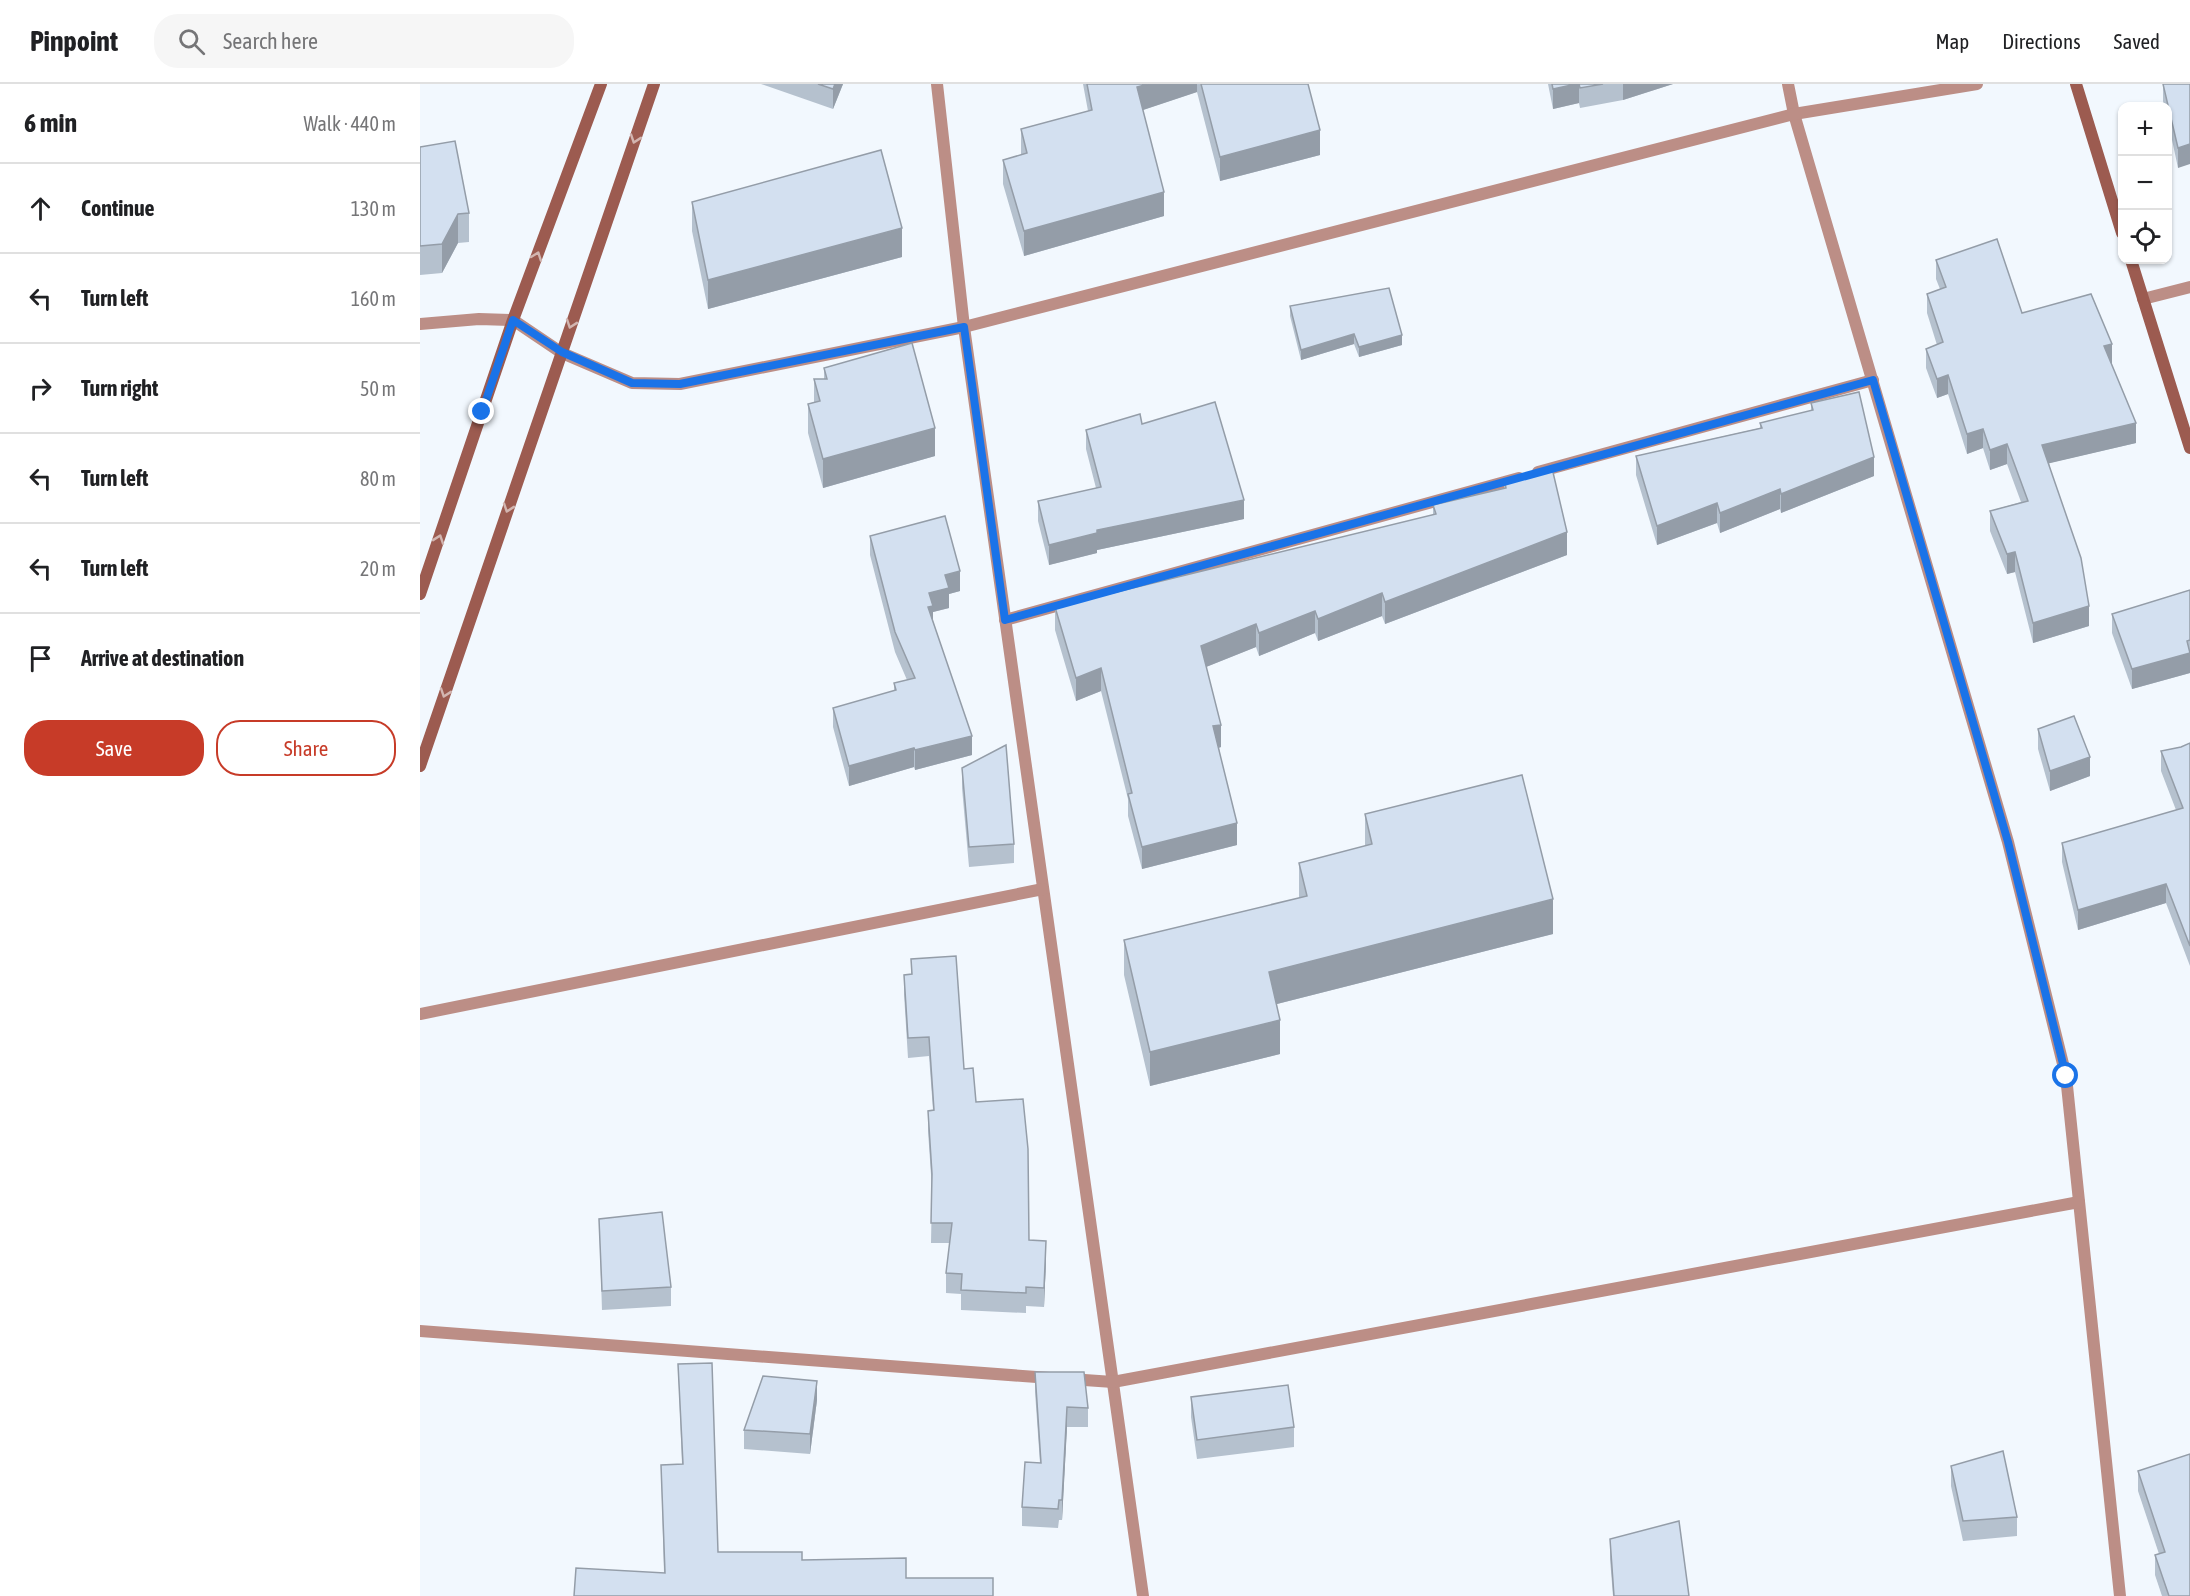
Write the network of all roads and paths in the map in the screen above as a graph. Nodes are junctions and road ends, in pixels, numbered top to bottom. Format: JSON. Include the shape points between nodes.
{"nodes":[{"id":1,"x":601,"y":84,"type":"edge"},
{"id":2,"x":654,"y":84,"type":"edge"},
{"id":3,"x":937,"y":84,"type":"edge"},
{"id":4,"x":1788,"y":84,"type":"edge"},
{"id":5,"x":1977,"y":84,"type":"edge"},
{"id":6,"x":2076,"y":84,"type":"edge"},
{"id":7,"x":1794,"y":114,"type":"junction"},
{"id":8,"x":2118,"y":220,"type":"edge"},
{"id":9,"x":2132,"y":264,"type":"edge"},
{"id":10,"x":2190,"y":287,"type":"edge"},
{"id":11,"x":2143,"y":299,"type":"junction"},
{"id":12,"x":513,"y":320,"type":"junction"},
{"id":13,"x":420,"y":324,"type":"edge"},
{"id":14,"x":964,"y":327,"type":"junction"},
{"id":15,"x":562,"y":352,"type":"junction"},
{"id":16,"x":1873,"y":380,"type":"junction"},
{"id":17,"x":2190,"y":448,"type":"edge"},
{"id":18,"x":420,"y":594,"type":"edge"},
{"id":19,"x":1005,"y":620,"type":"junction"},
{"id":20,"x":420,"y":766,"type":"edge"},
{"id":21,"x":1043,"y":889,"type":"junction"},
{"id":22,"x":420,"y":1014,"type":"edge"},
{"id":23,"x":2079,"y":1202,"type":"junction"},
{"id":24,"x":420,"y":1331,"type":"edge"},
{"id":25,"x":1113,"y":1382,"type":"junction"},
{"id":26,"x":1143,"y":1596,"type":"edge"},
{"id":27,"x":2120,"y":1596,"type":"edge"}],
"edges":[{"from":12,"to":1,"type":"main road","one_way":true},
{"from":2,"to":15,"type":"main road","one_way":true},
{"from":3,"to":14,"type":"street"},
{"from":4,"to":7,"type":"street"},
{"from":5,"to":7,"type":"street"},
{"from":6,"to":8,"type":"main road"},
{"from":7,"to":14,"type":"street"},
{"from":7,"to":16,"type":"street"},
{"from":9,"to":11,"type":"main road"},
{"from":10,"to":11,"type":"street"},
{"from":11,"to":17,"type":"main road"},
{"from":12,"to":13,"type":"street"},
{"from":12,"to":15,"type":"street"},
{"from":18,"to":12,"type":"main road","one_way":true},
{"from":14,"to":15,"type":"street","via":[[680,384],[632,383]]},
{"from":14,"to":19,"type":"street"},
{"from":15,"to":20,"type":"main road","one_way":true},
{"from":16,"to":19,"type":"street"},
{"from":16,"to":23,"type":"street","via":[[2011,853],[2066,1076]]},
{"from":19,"to":21,"type":"street"},
{"from":21,"to":22,"type":"street"},
{"from":21,"to":25,"type":"street"},
{"from":23,"to":25,"type":"street"},
{"from":23,"to":27,"type":"street"},
{"from":24,"to":25,"type":"street"},
{"from":25,"to":26,"type":"street"}]}
